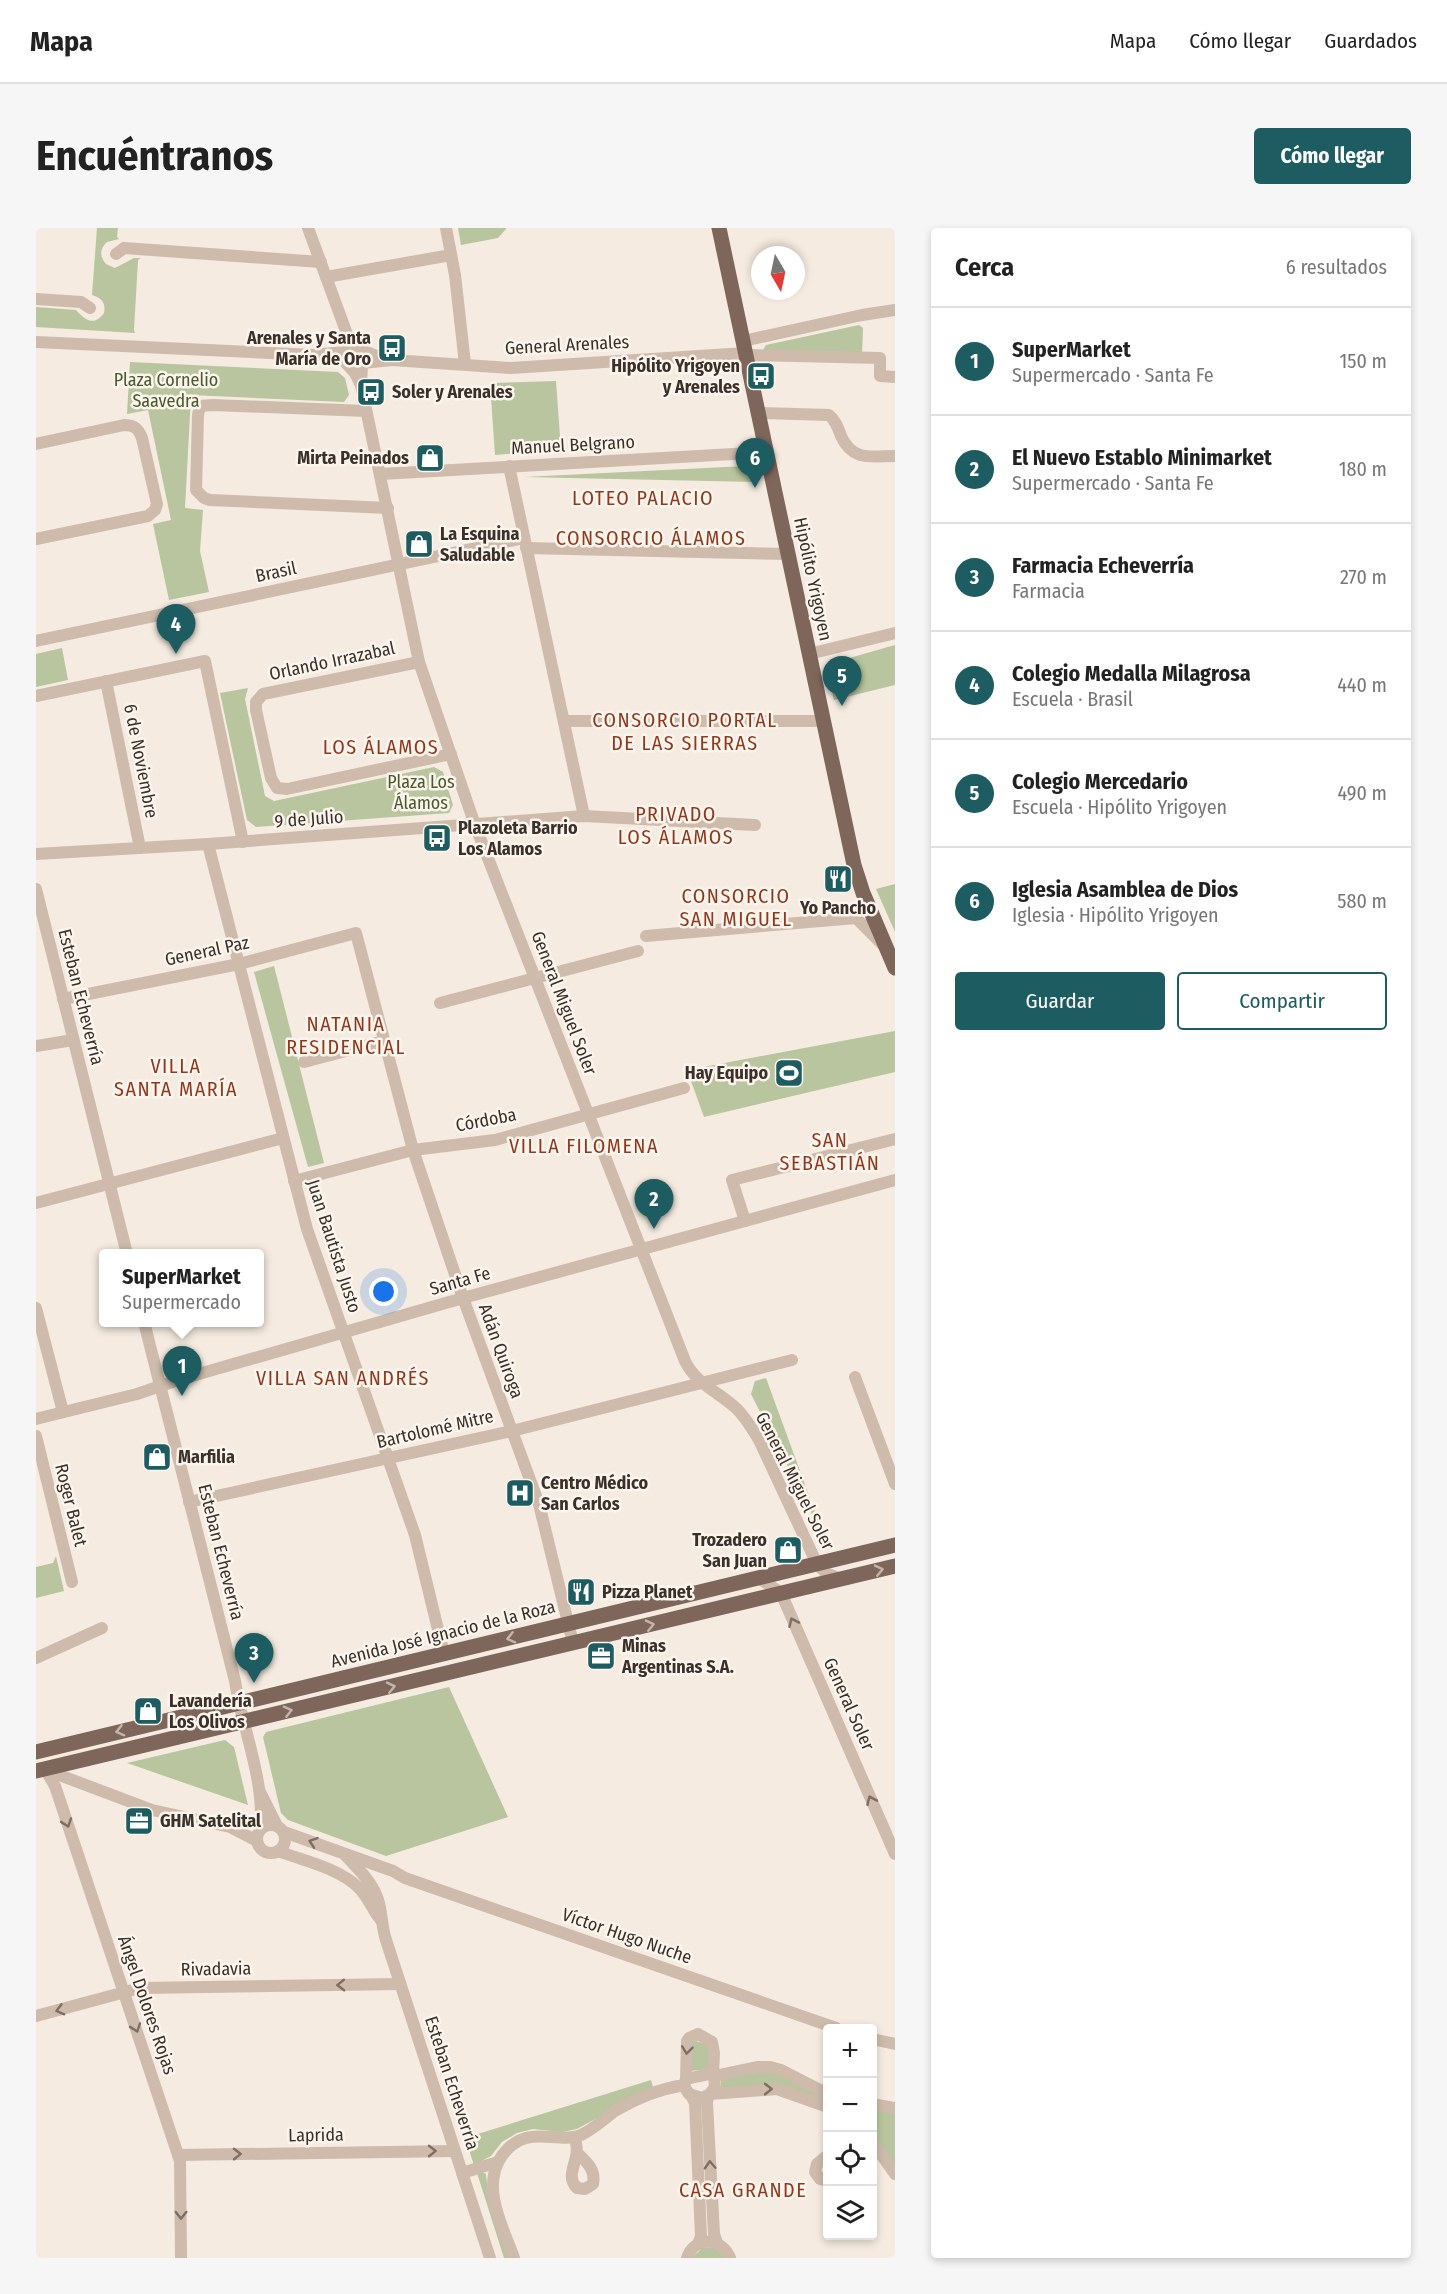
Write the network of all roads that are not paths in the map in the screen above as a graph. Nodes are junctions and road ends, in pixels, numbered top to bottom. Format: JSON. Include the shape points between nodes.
{"nodes":[{"id":1,"x":308,"y":228,"type":"edge"},
{"id":2,"x":446,"y":228,"type":"edge"},
{"id":3,"x":718,"y":228,"type":"edge"},
{"id":4,"x":116,"y":254,"type":"dead end"},
{"id":5,"x":451,"y":255,"type":"junction"},
{"id":6,"x":321,"y":262,"type":"junction"},
{"id":7,"x":326,"y":277,"type":"junction"},
{"id":8,"x":36,"y":299,"type":"edge"},
{"id":9,"x":90,"y":308,"type":"dead end"},
{"id":10,"x":895,"y":310,"type":"edge"},
{"id":11,"x":36,"y":342,"type":"edge"},
{"id":12,"x":745,"y":349,"type":"junction"},
{"id":13,"x":350,"y":355,"type":"junction"},
{"id":14,"x":391,"y":360,"type":"junction"},
{"id":15,"x":362,"y":364,"type":"junction"},
{"id":16,"x":465,"y":364,"type":"junction"},
{"id":17,"x":895,"y":377,"type":"edge"},
{"id":18,"x":361,"y":385,"type":"junction"},
{"id":19,"x":366,"y":411,"type":"junction"},
{"id":20,"x":759,"y":412,"type":"junction"},
{"id":21,"x":36,"y":444,"type":"edge"},
{"id":22,"x":767,"y":452,"type":"junction"},
{"id":23,"x":895,"y":456,"type":"edge"},
{"id":24,"x":509,"y":466,"type":"junction"},
{"id":25,"x":381,"y":474,"type":"junction"},
{"id":26,"x":388,"y":508,"type":"junction"},
{"id":27,"x":36,"y":539,"type":"edge"},
{"id":28,"x":525,"y":543,"type":"junction"},
{"id":29,"x":788,"y":554,"type":"junction"},
{"id":30,"x":399,"y":565,"type":"junction"},
{"id":31,"x":895,"y":633,"type":"edge"},
{"id":32,"x":36,"y":641,"type":"edge"},
{"id":33,"x":809,"y":654,"type":"junction"},
{"id":34,"x":419,"y":662,"type":"junction"},
{"id":35,"x":106,"y":681,"type":"junction"},
{"id":36,"x":36,"y":696,"type":"edge"},
{"id":37,"x":564,"y":721,"type":"junction"},
{"id":38,"x":822,"y":721,"type":"junction"},
{"id":39,"x":451,"y":754,"type":"junction"},
{"id":40,"x":277,"y":788,"type":"joint"},
{"id":41,"x":584,"y":816,"type":"junction"},
{"id":42,"x":475,"y":825,"type":"junction"},
{"id":43,"x":754,"y":825,"type":"dead end"},
{"id":44,"x":243,"y":842,"type":"junction"},
{"id":45,"x":208,"y":844,"type":"junction"},
{"id":46,"x":140,"y":848,"type":"junction"},
{"id":47,"x":36,"y":854,"type":"edge"},
{"id":48,"x":36,"y":889,"type":"edge"},
{"id":49,"x":356,"y":933,"type":"joint"},
{"id":50,"x":646,"y":936,"type":"dead end"},
{"id":51,"x":50,"y":946,"type":"junction"},
{"id":52,"x":36,"y":948,"type":"edge"},
{"id":53,"x":887,"y":950,"type":"junction"},
{"id":54,"x":638,"y":951,"type":"dead end"},
{"id":55,"x":239,"y":964,"type":"junction"},
{"id":56,"x":895,"y":968,"type":"edge"},
{"id":57,"x":534,"y":978,"type":"junction"},
{"id":58,"x":63,"y":999,"type":"junction"},
{"id":59,"x":440,"y":1003,"type":"dead end"},
{"id":60,"x":73,"y":1040,"type":"junction"},
{"id":61,"x":384,"y":1041,"type":"junction"},
{"id":62,"x":36,"y":1046,"type":"edge"},
{"id":63,"x":303,"y":1062,"type":"dead end"},
{"id":64,"x":684,"y":1088,"type":"dead end"},
{"id":65,"x":588,"y":1114,"type":"junction"},
{"id":66,"x":284,"y":1138,"type":"junction"},
{"id":67,"x":895,"y":1139,"type":"edge"},
{"id":68,"x":413,"y":1150,"type":"junction"},
{"id":69,"x":895,"y":1180,"type":"edge"},
{"id":70,"x":294,"y":1181,"type":"junction"},
{"id":71,"x":109,"y":1183,"type":"junction"},
{"id":72,"x":36,"y":1203,"type":"edge"},
{"id":73,"x":746,"y":1221,"type":"junction"},
{"id":74,"x":126,"y":1249,"type":"edge"},
{"id":75,"x":642,"y":1250,"type":"junction"},
{"id":76,"x":463,"y":1298,"type":"junction"},
{"id":77,"x":36,"y":1309,"type":"edge"},
{"id":78,"x":145,"y":1327,"type":"edge"},
{"id":79,"x":343,"y":1333,"type":"junction"},
{"id":80,"x":792,"y":1360,"type":"dead end"},
{"id":81,"x":855,"y":1377,"type":"dead end"},
{"id":82,"x":702,"y":1383,"type":"junction"},
{"id":83,"x":160,"y":1386,"type":"junction"},
{"id":84,"x":63,"y":1412,"type":"junction"},
{"id":85,"x":36,"y":1419,"type":"edge"},
{"id":86,"x":512,"y":1431,"type":"junction"},
{"id":87,"x":36,"y":1436,"type":"edge"},
{"id":88,"x":388,"y":1458,"type":"junction"},
{"id":89,"x":895,"y":1484,"type":"edge"},
{"id":90,"x":189,"y":1502,"type":"junction"},
{"id":91,"x":895,"y":1545,"type":"edge"},
{"id":92,"x":817,"y":1564,"type":"junction"},
{"id":93,"x":895,"y":1566,"type":"edge"},
{"id":94,"x":759,"y":1578,"type":"junction"},
{"id":95,"x":841,"y":1579,"type":"junction"},
{"id":96,"x":72,"y":1582,"type":"dead end"},
{"id":97,"x":781,"y":1593,"type":"junction"},
{"id":98,"x":567,"y":1624,"type":"junction"},
{"id":99,"x":102,"y":1628,"type":"dead end"},
{"id":100,"x":573,"y":1643,"type":"junction"},
{"id":101,"x":444,"y":1654,"type":"junction"},
{"id":102,"x":36,"y":1658,"type":"edge"},
{"id":103,"x":238,"y":1703,"type":"junction"},
{"id":104,"x":243,"y":1722,"type":"junction"},
{"id":105,"x":41,"y":1748,"type":"edge"},
{"id":106,"x":40,"y":1770,"type":"edge"},
{"id":107,"x":259,"y":1791,"type":"junction"},
{"id":108,"x":281,"y":1829,"type":"junction"},
{"id":109,"x":258,"y":1836,"type":"junction"},
{"id":110,"x":278,"y":1851,"type":"junction"},
{"id":111,"x":342,"y":1853,"type":"junction"},
{"id":112,"x":895,"y":1854,"type":"edge"},
{"id":113,"x":331,"y":1870,"type":"junction"},
{"id":114,"x":359,"y":1870,"type":"junction"},
{"id":115,"x":405,"y":1878,"type":"junction"},
{"id":116,"x":380,"y":1920,"type":"junction"},
{"id":117,"x":400,"y":1984,"type":"junction"},
{"id":118,"x":124,"y":1992,"type":"junction"},
{"id":119,"x":36,"y":2016,"type":"edge"},
{"id":120,"x":825,"y":2024,"type":"edge"},
{"id":121,"x":877,"y":2040,"type":"edge"},
{"id":122,"x":895,"y":2044,"type":"edge"},
{"id":123,"x":714,"y":2075,"type":"junction"},
{"id":124,"x":685,"y":2082,"type":"junction"},
{"id":125,"x":823,"y":2091,"type":"edge"},
{"id":126,"x":709,"y":2095,"type":"junction"},
{"id":127,"x":693,"y":2097,"type":"junction"},
{"id":128,"x":823,"y":2105,"type":"edge"},
{"id":129,"x":877,"y":2105,"type":"edge"},
{"id":130,"x":895,"y":2108,"type":"edge"},
{"id":131,"x":575,"y":2137,"type":"junction"},
{"id":132,"x":877,"y":2147,"type":"edge"},
{"id":133,"x":455,"y":2151,"type":"junction"},
{"id":134,"x":577,"y":2153,"type":"dead end"},
{"id":135,"x":178,"y":2155,"type":"junction"},
{"id":136,"x":823,"y":2159,"type":"edge"},
{"id":137,"x":498,"y":2162,"type":"junction"},
{"id":138,"x":462,"y":2173,"type":"junction"},
{"id":139,"x":895,"y":2174,"type":"edge"},
{"id":140,"x":823,"y":2180,"type":"edge"},
{"id":141,"x":717,"y":2243,"type":"junction"},
{"id":142,"x":698,"y":2244,"type":"junction"},
{"id":143,"x":181,"y":2258,"type":"edge"},
{"id":144,"x":490,"y":2258,"type":"edge"},
{"id":145,"x":514,"y":2258,"type":"edge"},
{"id":146,"x":687,"y":2258,"type":"edge"},
{"id":147,"x":730,"y":2258,"type":"edge"}],
"edges":[{"from":1,"to":6,"type":"street"},
{"from":2,"to":5,"type":"street"},
{"from":3,"to":12,"type":"main road","name":"Hipólito Yrigoyen"},
{"from":4,"to":6,"type":"street","via":[[124,248]]},
{"from":5,"to":7,"type":"street"},
{"from":5,"to":16,"type":"street"},
{"from":6,"to":7,"type":"street"},
{"from":7,"to":13,"type":"street","name":"General Miguel Soler","via":[[347,334]]},
{"from":8,"to":9,"type":"street","via":[[81,302]]},
{"from":10,"to":12,"type":"street","via":[[862,315]]},
{"from":11,"to":13,"type":"street","name":"General Arenales"},
{"from":12,"to":16,"type":"street","name":"General Arenales","via":[[512,368]]},
{"from":12,"to":17,"type":"street","via":[[880,358],[880,376]]},
{"from":12,"to":20,"type":"main road","name":"Hipólito Yrigoyen"},
{"from":13,"to":14,"type":"street","name":"General Arenales"},
{"from":13,"to":15,"type":"street","name":"General Miguel Soler","via":[[364,357]]},
{"from":13,"to":18,"type":"street","name":"General Miguel Soler"},
{"from":14,"to":15,"type":"street","name":"General Arenales"},
{"from":14,"to":16,"type":"street","name":"General Arenales"},
{"from":15,"to":18,"type":"street","name":"General Miguel Soler"},
{"from":18,"to":19,"type":"street","name":"General Miguel Soler"},
{"from":19,"to":25,"type":"street","name":"General Miguel Soler"},
{"from":19,"to":26,"type":"street","via":[[201,406],[196,490],[210,500]]},
{"from":20,"to":22,"type":"main road","name":"Hipólito Yrigoyen"},
{"from":20,"to":23,"type":"street","via":[[829,415],[852,452]]},
{"from":21,"to":27,"type":"street","via":[[124,425],[135,427],[142,438],[157,504],[148,516]]},
{"from":22,"to":24,"type":"street","name":"Manuel Belgrano"},
{"from":22,"to":29,"type":"main road","name":"Hipólito Yrigoyen"},
{"from":24,"to":25,"type":"street","name":"Manuel Belgrano"},
{"from":24,"to":28,"type":"street"},
{"from":25,"to":26,"type":"street","name":"General Miguel Soler"},
{"from":26,"to":30,"type":"street","name":"General Miguel Soler"},
{"from":28,"to":29,"type":"street","name":"Brasil"},
{"from":28,"to":30,"type":"street","name":"Brasil"},
{"from":28,"to":37,"type":"street"},
{"from":29,"to":33,"type":"main road","name":"Hipólito Yrigoyen"},
{"from":30,"to":32,"type":"street","name":"Brasil"},
{"from":30,"to":34,"type":"street","name":"General Miguel Soler"},
{"from":31,"to":33,"type":"street"},
{"from":33,"to":38,"type":"main road","name":"Hipólito Yrigoyen"},
{"from":34,"to":39,"type":"street","name":"General Miguel Soler"},
{"from":34,"to":40,"type":"street","name":"Orlando Irrazabal","via":[[263,694],[256,702],[256,710],[271,778]]},
{"from":35,"to":36,"type":"street"},
{"from":35,"to":44,"type":"street","via":[[205,661]]},
{"from":35,"to":46,"type":"street","name":"6 de Noviembre"},
{"from":37,"to":38,"type":"street"},
{"from":37,"to":41,"type":"street"},
{"from":38,"to":53,"type":"main road","name":"Hipólito Yrigoyen","via":[[854,865]]},
{"from":39,"to":40,"type":"street","name":"9 de Julio"},
{"from":39,"to":42,"type":"street","name":"General Miguel Soler"},
{"from":41,"to":42,"type":"street","name":"9 de Julio"},
{"from":41,"to":43,"type":"street","name":"9 de Julio"},
{"from":42,"to":44,"type":"street","name":"9 de Julio"},
{"from":42,"to":57,"type":"street","name":"General Miguel Soler"},
{"from":44,"to":45,"type":"street","name":"9 de Julio"},
{"from":45,"to":46,"type":"street","name":"9 de Julio"},
{"from":45,"to":55,"type":"street","name":"Juan Bautista Justo"},
{"from":46,"to":47,"type":"street","name":"9 de Julio"},
{"from":48,"to":51,"type":"street","name":"Esteban Echeverría"},
{"from":49,"to":55,"type":"street","name":"General Paz"},
{"from":49,"to":61,"type":"street","name":"Adán Quiroga"},
{"from":50,"to":53,"type":"street","via":[[856,918]]},
{"from":51,"to":52,"type":"street"},
{"from":51,"to":58,"type":"street","name":"Esteban Echeverría"},
{"from":53,"to":56,"type":"main road","name":"Hipólito Yrigoyen"},
{"from":54,"to":57,"type":"street"},
{"from":55,"to":58,"type":"street","name":"General Paz"},
{"from":55,"to":66,"type":"street","name":"Juan Bautista Justo"},
{"from":57,"to":59,"type":"street"},
{"from":57,"to":65,"type":"street","name":"General Miguel Soler"},
{"from":58,"to":60,"type":"street","name":"Esteban Echeverría"},
{"from":60,"to":62,"type":"street"},
{"from":60,"to":71,"type":"street","name":"Esteban Echeverría"},
{"from":61,"to":63,"type":"street"},
{"from":61,"to":68,"type":"street","name":"Adán Quiroga"},
{"from":64,"to":65,"type":"street","name":"Córdoba"},
{"from":65,"to":68,"type":"street","name":"Córdoba","via":[[495,1140]]},
{"from":65,"to":75,"type":"street","name":"General Miguel Soler"},
{"from":66,"to":70,"type":"street","name":"Juan Bautista Justo"},
{"from":66,"to":71,"type":"street"},
{"from":67,"to":73,"type":"street","via":[[732,1180]]},
{"from":68,"to":70,"type":"street","name":"Córdoba"},
{"from":68,"to":76,"type":"street","name":"Adán Quiroga"},
{"from":69,"to":73,"type":"street","name":"Santa Fe"},
{"from":70,"to":79,"type":"street","name":"Juan Bautista Justo"},
{"from":71,"to":72,"type":"street"},
{"from":71,"to":74,"type":"street","name":"Esteban Echeverría"},
{"from":73,"to":75,"type":"street","name":"Santa Fe"},
{"from":75,"to":76,"type":"street","name":"Santa Fe"},
{"from":75,"to":82,"type":"street","name":"General Miguel Soler","via":[[685,1361]]},
{"from":76,"to":79,"type":"street","name":"Santa Fe"},
{"from":76,"to":86,"type":"street","name":"Adán Quiroga"},
{"from":77,"to":84,"type":"street"},
{"from":78,"to":83,"type":"street","name":"Esteban Echeverría"},
{"from":79,"to":83,"type":"street","name":"Santa Fe"},
{"from":79,"to":88,"type":"street","name":"Juan Bautista Justo"},
{"from":80,"to":82,"type":"street","name":"Bartolomé Mitre"},
{"from":81,"to":89,"type":"street"},
{"from":82,"to":86,"type":"street","name":"Bartolomé Mitre"},
{"from":82,"to":92,"type":"street","name":"General Miguel Soler","via":[[730,1403],[759,1440]]},
{"from":83,"to":84,"type":"street","name":"Santa Fe"},
{"from":83,"to":90,"type":"street","name":"Esteban Echeverría"},
{"from":84,"to":85,"type":"street","name":"Santa Fe"},
{"from":86,"to":88,"type":"street","name":"Bartolomé Mitre"},
{"from":86,"to":98,"type":"street","name":"Adán Quiroga","via":[[539,1504]]},
{"from":87,"to":96,"type":"street","name":"Roger Balet"},
{"from":88,"to":90,"type":"street","name":"Bartolomé Mitre"},
{"from":88,"to":101,"type":"street","name":"Juan Bautista Justo","via":[[415,1535]]},
{"from":90,"to":103,"type":"street","name":"Esteban Echeverría"},
{"from":91,"to":92,"type":"main road","name":"Avenida José Ignacio de la Roza"},
{"from":92,"to":94,"type":"main road","name":"Avenida José Ignacio de la Roza"},
{"from":92,"to":95,"type":"street","name":"General Miguel Soler"},
{"from":95,"to":93,"type":"main road","one_way":true},
{"from":94,"to":97,"type":"street"},
{"from":94,"to":98,"type":"main road","name":"Avenida José Ignacio de la Roza"},
{"from":95,"to":97,"type":"main road"},
{"from":100,"to":97,"type":"main road","one_way":true},
{"from":112,"to":97,"type":"street","name":"General Soler","one_way":true},
{"from":98,"to":100,"type":"street","name":"Adán Quiroga"},
{"from":98,"to":101,"type":"main road","name":"Avenida José Ignacio de la Roza","one_way":true},
{"from":99,"to":102,"type":"street"},
{"from":104,"to":100,"type":"main road","one_way":true},
{"from":101,"to":103,"type":"main road","name":"Avenida José Ignacio de la Roza"},
{"from":103,"to":104,"type":"street","name":"Esteban Echeverría"},
{"from":103,"to":105,"type":"main road","name":"Avenida José Ignacio de la Roza","one_way":true},
{"from":104,"to":106,"type":"main road"},
{"from":104,"to":107,"type":"street","name":"Esteban Echeverría"},
{"from":106,"to":109,"type":"street","via":[[152,1810],[226,1825]]},
{"from":106,"to":118,"type":"street","name":"Ángel Dolores Rojas","one_way":true,"via":[[54,1786]]},
{"from":107,"to":108,"type":"street","name":"Esteban Echeverría"},
{"from":107,"to":109,"type":"street","name":"Esteban Echeverría"},
{"from":108,"to":109,"type":"street","via":[[267,1825]]},
{"from":108,"to":110,"type":"street","via":[[285,1844]]},
{"from":111,"to":108,"type":"street","name":"Esteban Echeverría","one_way":true},
{"from":109,"to":110,"type":"street","via":[[259,1847],[267,1853]]},
{"from":110,"to":113,"type":"street","name":"Esteban Echeverría"},
{"from":111,"to":114,"type":"street","name":"Esteban Echeverría"},
{"from":111,"to":115,"type":"street","name":"Víctor Hugo Nuche"},
{"from":113,"to":114,"type":"street","name":"Esteban Echeverría"},
{"from":113,"to":116,"type":"street","name":"Esteban Echeverría","via":[[360,1889]]},
{"from":114,"to":115,"type":"street","name":"Víctor Hugo Nuche"},
{"from":114,"to":116,"type":"street","name":"Esteban Echeverría","via":[[376,1894]]},
{"from":115,"to":120,"type":"street","name":"Víctor Hugo Nuche"},
{"from":116,"to":117,"type":"street","name":"Esteban Echeverría"},
{"from":117,"to":118,"type":"street","name":"Rivadavia","one_way":true,"via":[[140,1988]]},
{"from":117,"to":133,"type":"street","name":"Esteban Echeverría"},
{"from":118,"to":119,"type":"street","name":"Rivadavia","one_way":true},
{"from":118,"to":135,"type":"street","name":"Ángel Dolores Rojas","one_way":true},
{"from":121,"to":122,"type":"street"},
{"from":123,"to":124,"type":"street"},
{"from":123,"to":124,"type":"street","one_way":true,"via":[[712,2042],[698,2034],[687,2041]]},
{"from":123,"to":125,"type":"street","via":[[770,2067]]},
{"from":123,"to":126,"type":"street","via":[[715,2086]]},
{"from":124,"to":127,"type":"street"},
{"from":124,"to":131,"type":"street","via":[[637,2099]]},
{"from":126,"to":127,"type":"street"},
{"from":126,"to":128,"type":"street","one_way":true,"via":[[777,2089]]},
{"from":141,"to":126,"type":"street","one_way":true},
{"from":127,"to":142,"type":"street","via":[[701,2236]]},
{"from":129,"to":130,"type":"street"},
{"from":131,"to":134,"type":"street"},
{"from":131,"to":137,"type":"street","via":[[526,2138],[509,2147]]},
{"from":132,"to":139,"type":"street"},
{"from":135,"to":133,"type":"street","name":"Laprida","one_way":true},
{"from":133,"to":138,"type":"street","name":"Esteban Echeverría"},
{"from":135,"to":143,"type":"street","name":"Ángel Dolores Rojas","one_way":true},
{"from":136,"to":140,"type":"street","via":[[815,2172]]},
{"from":137,"to":138,"type":"street"},
{"from":137,"to":145,"type":"street","via":[[494,2196]]},
{"from":138,"to":144,"type":"street","name":"Esteban Echeverría"},
{"from":141,"to":142,"type":"street"},
{"from":141,"to":147,"type":"street"},
{"from":142,"to":146,"type":"street"}]}
